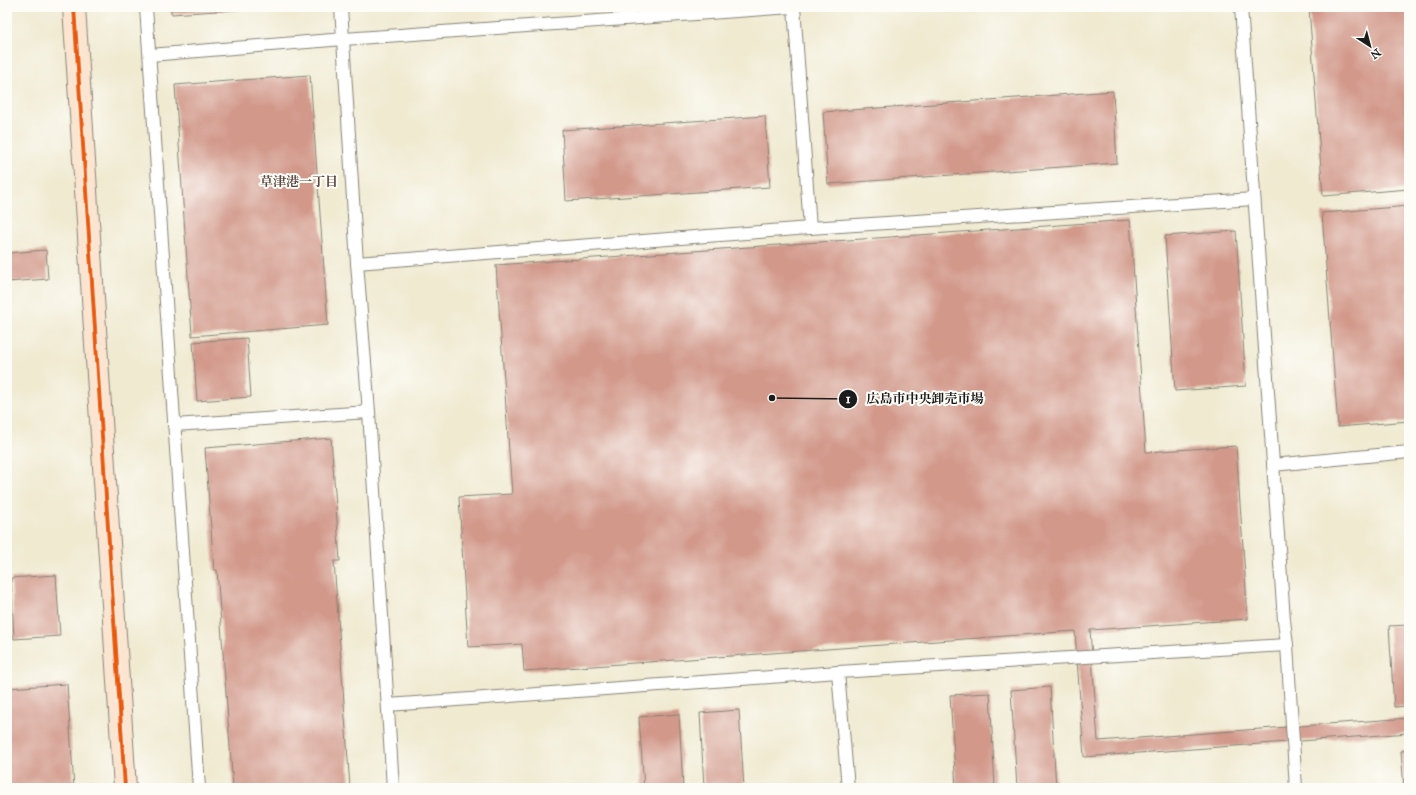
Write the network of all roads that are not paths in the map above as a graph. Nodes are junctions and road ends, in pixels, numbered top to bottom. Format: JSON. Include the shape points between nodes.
{"nodes":[{"id":1,"x":74,"y":7,"type":"edge"},
{"id":2,"x":146,"y":7,"type":"edge"},
{"id":3,"x":341,"y":7,"type":"edge"},
{"id":4,"x":793,"y":7,"type":"edge"},
{"id":5,"x":1241,"y":7,"type":"edge"},
{"id":6,"x":344,"y":39,"type":"junction"},
{"id":7,"x":150,"y":55,"type":"junction"},
{"id":8,"x":1254,"y":199,"type":"junction"},
{"id":9,"x":810,"y":228,"type":"junction"},
{"id":10,"x":357,"y":263,"type":"junction"},
{"id":11,"x":369,"y":412,"type":"junction"},
{"id":12,"x":174,"y":425,"type":"junction"},
{"id":13,"x":1409,"y":452,"type":"edge"},
{"id":14,"x":1273,"y":464,"type":"junction"},
{"id":15,"x":1287,"y":644,"type":"junction"},
{"id":16,"x":838,"y":672,"type":"junction"},
{"id":17,"x":388,"y":705,"type":"junction"},
{"id":18,"x":125,"y":788,"type":"edge"},
{"id":19,"x":199,"y":788,"type":"edge"},
{"id":20,"x":394,"y":788,"type":"edge"},
{"id":21,"x":848,"y":788,"type":"edge"},
{"id":22,"x":1296,"y":788,"type":"edge"}],
"edges":[{"from":1,"to":18,"type":"street"},
{"from":2,"to":7,"type":"lane"},
{"from":3,"to":6,"type":"lane"},
{"from":4,"to":6,"type":"lane"},
{"from":4,"to":9,"type":"lane"},
{"from":5,"to":8,"type":"lane"},
{"from":6,"to":7,"type":"lane"},
{"from":6,"to":10,"type":"lane"},
{"from":7,"to":12,"type":"lane"},
{"from":8,"to":9,"type":"lane"},
{"from":8,"to":14,"type":"lane"},
{"from":9,"to":10,"type":"lane"},
{"from":10,"to":11,"type":"lane"},
{"from":11,"to":12,"type":"lane"},
{"from":11,"to":17,"type":"lane"},
{"from":12,"to":19,"type":"lane"},
{"from":13,"to":14,"type":"lane"},
{"from":14,"to":15,"type":"lane"},
{"from":15,"to":16,"type":"lane"},
{"from":15,"to":22,"type":"lane"},
{"from":16,"to":17,"type":"lane"},
{"from":16,"to":21,"type":"lane"},
{"from":17,"to":20,"type":"lane"}]}
